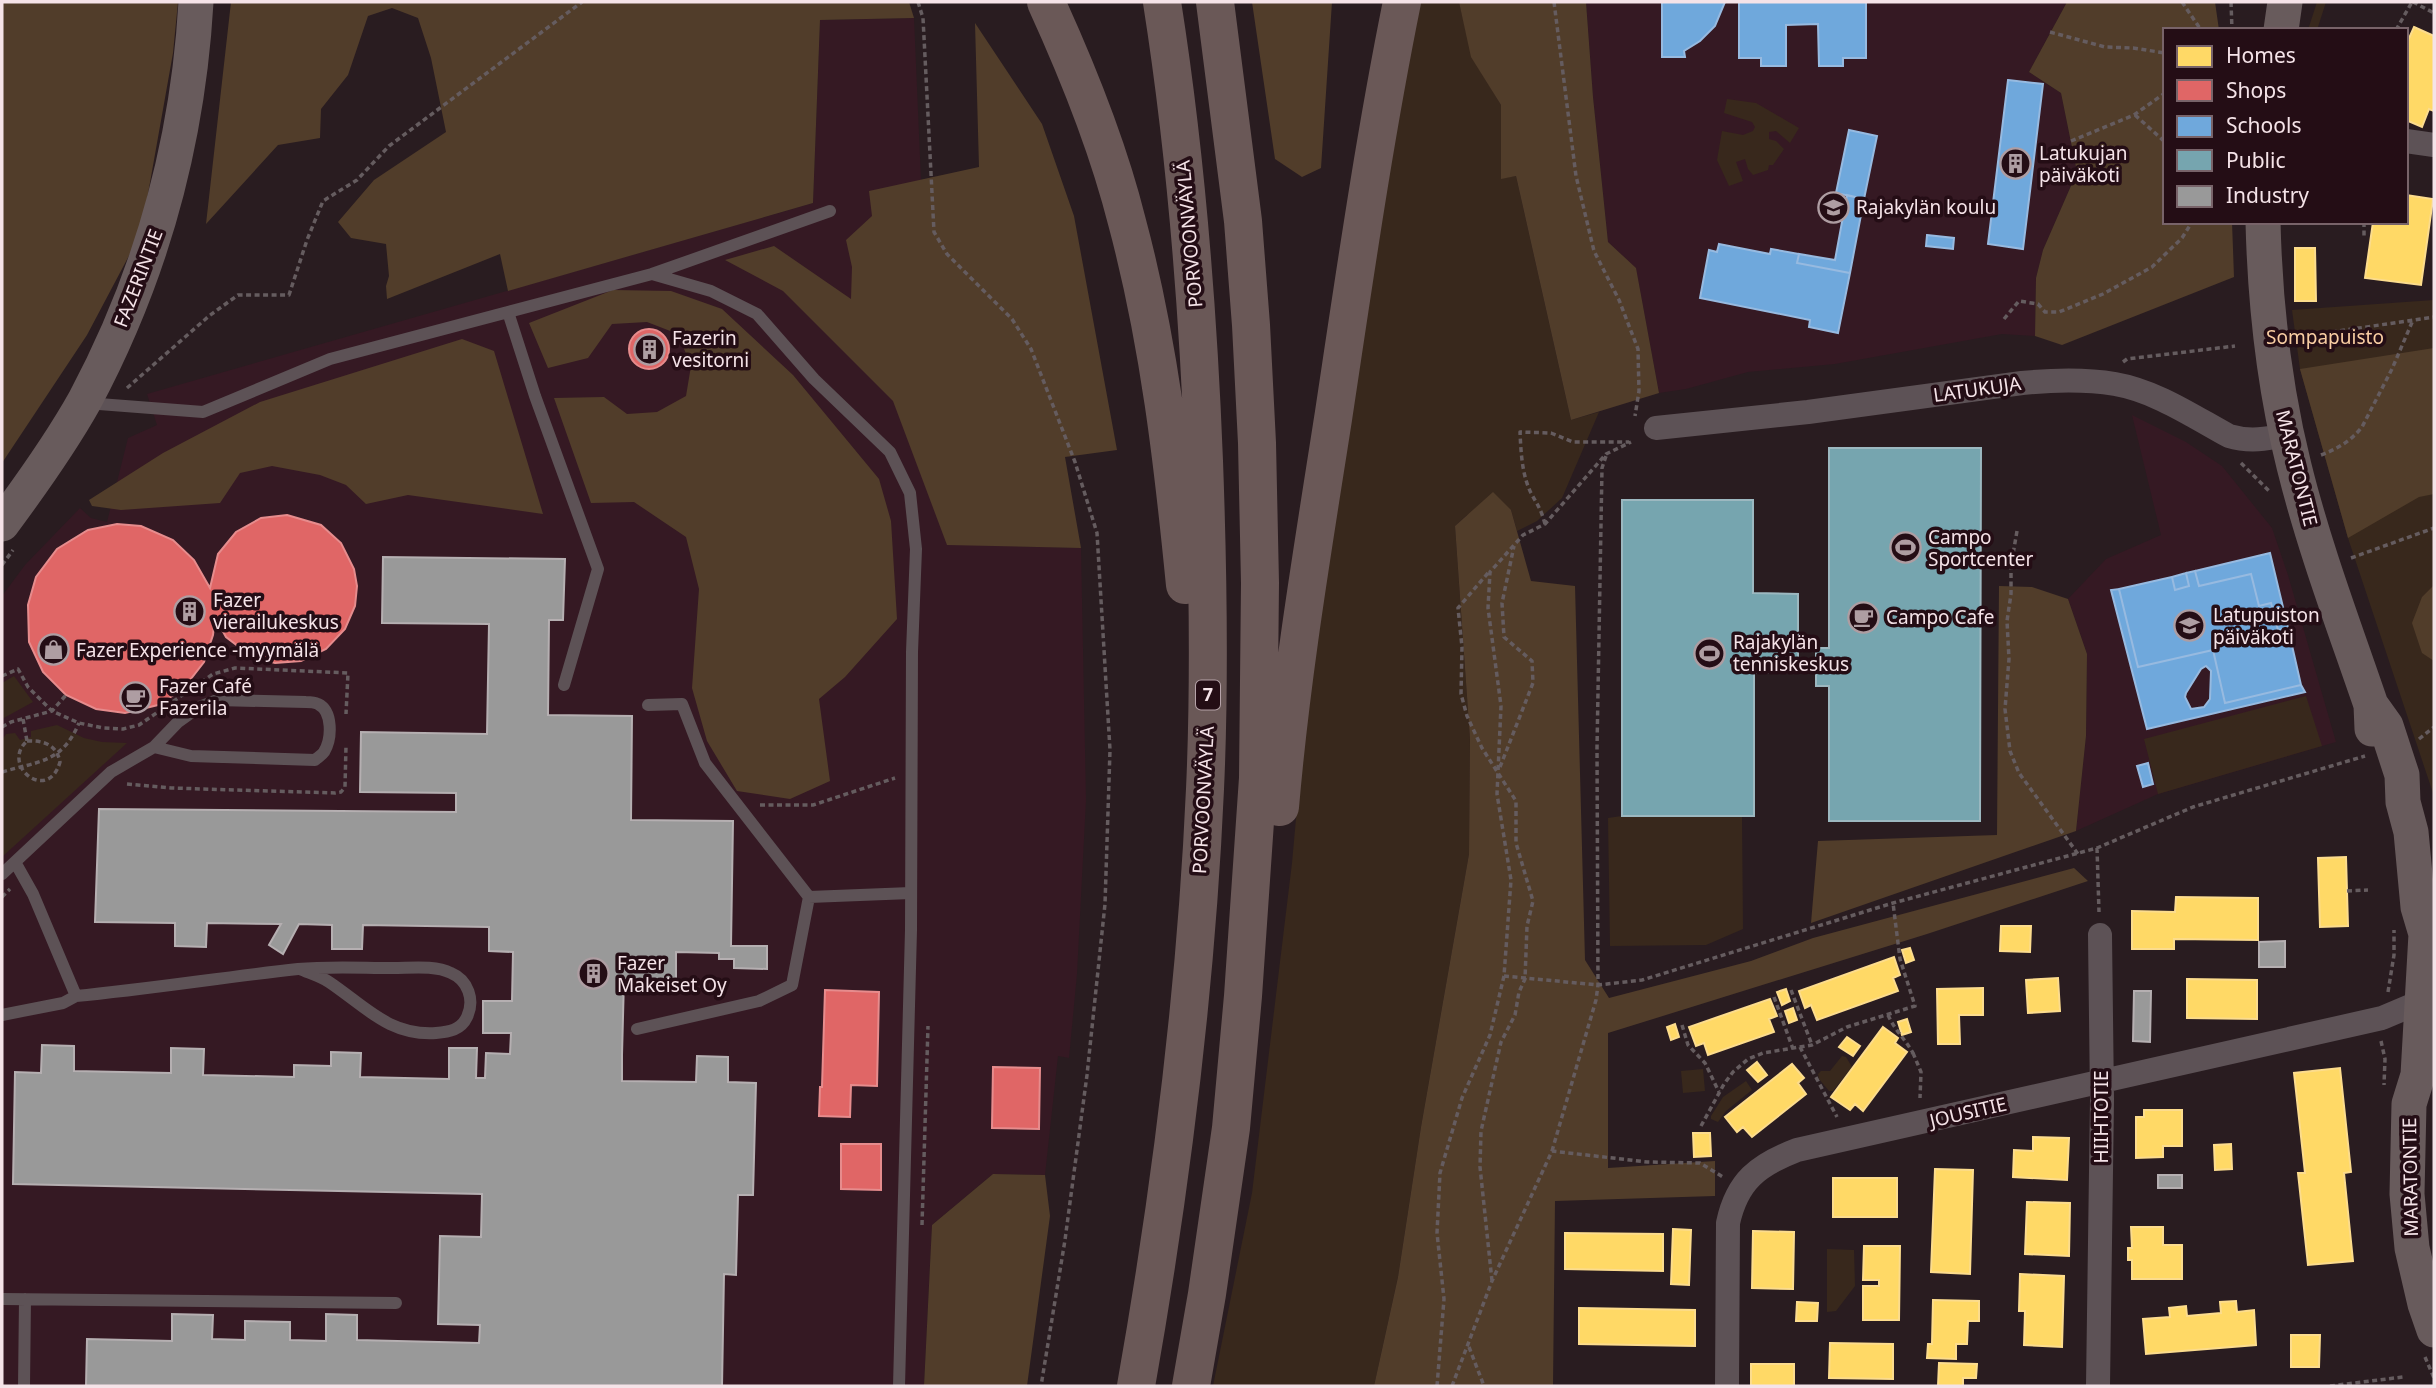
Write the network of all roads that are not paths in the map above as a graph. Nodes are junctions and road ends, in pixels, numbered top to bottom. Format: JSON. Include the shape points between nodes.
{"nodes":[{"id":1,"x":196,"y":2,"type":"edge"},
{"id":2,"x":1046,"y":2,"type":"edge"},
{"id":3,"x":1162,"y":2,"type":"edge"},
{"id":4,"x":1215,"y":2,"type":"edge"},
{"id":5,"x":1402,"y":2,"type":"edge"},
{"id":6,"x":2285,"y":2,"type":"edge"},
{"id":7,"x":2280,"y":28,"type":"edge"},
{"id":8,"x":2408,"y":141,"type":"edge"},
{"id":9,"x":2434,"y":145,"type":"edge"},
{"id":10,"x":830,"y":211,"type":"dead end"},
{"id":11,"x":2263,"y":224,"type":"edge"},
{"id":12,"x":652,"y":274,"type":"junction"},
{"id":13,"x":508,"y":312,"type":"junction"},
{"id":14,"x":95,"y":404,"type":"junction"},
{"id":15,"x":1646,"y":422,"type":"road end"},
{"id":16,"x":2287,"y":435,"type":"junction"},
{"id":17,"x":2,"y":524,"type":"edge"},
{"id":18,"x":564,"y":685,"type":"dead end"},
{"id":19,"x":648,"y":705,"type":"dead end"},
{"id":20,"x":155,"y":747,"type":"junction"},
{"id":21,"x":1205,"y":790,"type":"junction"},
{"id":22,"x":15,"y":862,"type":"junction"},
{"id":23,"x":2,"y":874,"type":"edge"},
{"id":24,"x":911,"y":892,"type":"junction"},
{"id":25,"x":809,"y":897,"type":"junction"},
{"id":26,"x":2099,"y":935,"type":"road end"},
{"id":27,"x":300,"y":969,"type":"junction"},
{"id":28,"x":76,"y":996,"type":"junction"},
{"id":29,"x":1243,"y":996,"type":"junction"},
{"id":30,"x":2419,"y":1003,"type":"edge"},
{"id":31,"x":2,"y":1014,"type":"edge"},
{"id":32,"x":636,"y":1029,"type":"dead end"},
{"id":33,"x":2102,"y":1080,"type":"junction"},
{"id":34,"x":2,"y":1299,"type":"edge"},
{"id":35,"x":25,"y":1299,"type":"junction"},
{"id":36,"x":396,"y":1303,"type":"dead end"},
{"id":37,"x":2434,"y":1330,"type":"edge"},
{"id":38,"x":23,"y":1386,"type":"edge"},
{"id":39,"x":899,"y":1386,"type":"edge"},
{"id":40,"x":1136,"y":1386,"type":"edge"},
{"id":41,"x":1191,"y":1386,"type":"edge"},
{"id":42,"x":1727,"y":1386,"type":"edge"},
{"id":43,"x":2098,"y":1386,"type":"edge"}],
"edges":[{"from":1,"to":14,"type":"main road","name":"FAZERINTIE","via":[[183,124],[162,216],[109,352]]},
{"from":2,"to":21,"type":"highway","via":[[1098,129],[1145,295],[1176,489]]},
{"from":3,"to":21,"type":"highway","name":"PORVOONVÄYLÄ","number":"7","via":[[1181,143],[1202,417],[1208,610]]},
{"from":4,"to":29,"type":"highway","via":[[1242,221],[1257,443],[1258,778]]},
{"from":5,"to":29,"type":"highway","via":[[1382,100],[1315,532],[1284,763],[1272,913]]},
{"from":6,"to":7,"type":"main road"},
{"from":8,"to":9,"type":"street"},
{"from":10,"to":12,"type":"lane"},
{"from":11,"to":16,"type":"main road","name":"MARATONTIE","via":[[2264,277]]},
{"from":12,"to":13,"type":"lane"},
{"from":12,"to":24,"type":"lane","via":[[711,291],[757,314],[814,379],[890,452],[910,493],[916,549]]},
{"from":13,"to":14,"type":"lane","via":[[330,359],[203,412]]},
{"from":13,"to":18,"type":"lane","via":[[597,569]]},
{"from":14,"to":17,"type":"main road","name":"FAZERINTIE"},
{"from":15,"to":16,"type":"street","name":"LATUKUJA","via":[[1808,412],[2057,381],[2116,384],[2147,393],[2243,440]]},
{"from":16,"to":30,"type":"main road","name":"MARATONTIE","via":[[2315,540],[2371,705],[2386,726],[2402,775],[2418,907],[2405,934]]},
{"from":19,"to":25,"type":"lane","via":[[681,704],[705,763]]},
{"from":20,"to":20,"type":"lane","via":[[191,756],[315,760],[324,752],[330,724],[318,704],[217,699],[178,722]]},
{"from":20,"to":22,"type":"lane","via":[[111,772]]},
{"from":21,"to":40,"type":"highway","name":"PORVOONVÄYLÄ","number":"7","via":[[1186,1044]]},
{"from":22,"to":23,"type":"lane"},
{"from":22,"to":28,"type":"lane"},
{"from":24,"to":25,"type":"lane"},
{"from":24,"to":39,"type":"lane"},
{"from":25,"to":32,"type":"lane","via":[[792,985],[759,1001]]},
{"from":26,"to":33,"type":"street","name":"HIIHTOTIE"},
{"from":27,"to":27,"type":"lane","via":[[449,971],[468,988],[470,1010],[457,1029],[404,1031],[377,1018],[327,981]]},
{"from":27,"to":28,"type":"lane"},
{"from":28,"to":31,"type":"lane","via":[[63,1003]]},
{"from":29,"to":41,"type":"highway","via":[[1231,1128]]},
{"from":30,"to":33,"type":"street","name":"JOUSITIE","via":[[2382,1018]]},
{"from":30,"to":37,"type":"main road","name":"MARATONTIE","via":[[2397,1073],[2409,1104],[2407,1194],[2412,1248]]},
{"from":33,"to":42,"type":"street","name":"JOUSITIE","via":[[1797,1150],[1756,1170],[1732,1204],[1728,1223]]},
{"from":33,"to":43,"type":"street","name":"HIIHTOTIE"},
{"from":34,"to":35,"type":"lane"},
{"from":35,"to":36,"type":"lane"},
{"from":35,"to":38,"type":"lane"}]}
